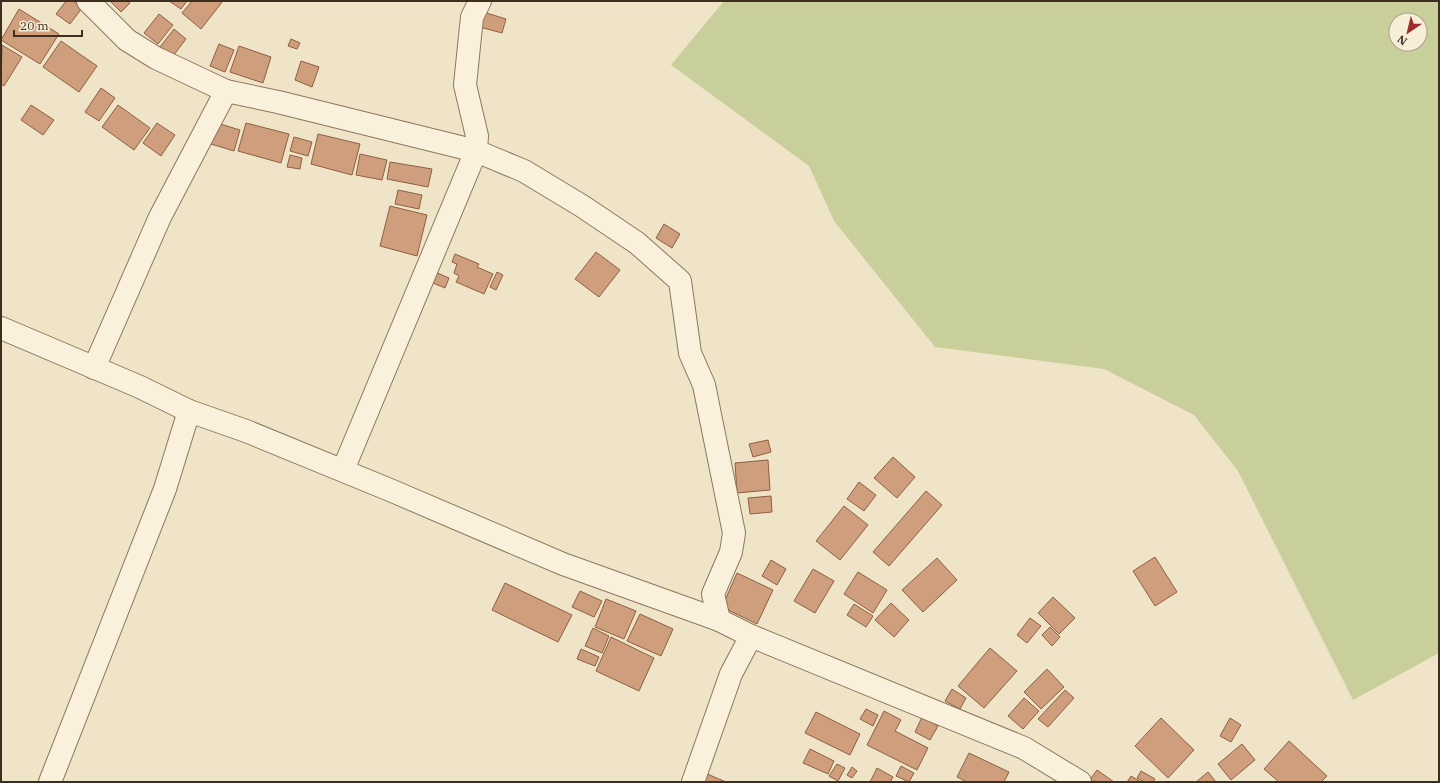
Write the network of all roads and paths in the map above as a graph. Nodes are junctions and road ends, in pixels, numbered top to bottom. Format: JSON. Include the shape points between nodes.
{"nodes":[{"id":1,"x":88,"y":1,"type":"edge"},
{"id":2,"x":480,"y":1,"type":"edge"},
{"id":3,"x":226,"y":91,"type":"junction"},
{"id":4,"x":476,"y":151,"type":"junction"},
{"id":5,"x":1,"y":328,"type":"edge"},
{"id":6,"x":94,"y":368,"type":"junction"},
{"id":7,"x":189,"y":411,"type":"junction"},
{"id":8,"x":343,"y":470,"type":"junction"},
{"id":9,"x":719,"y":620,"type":"junction"},
{"id":10,"x":751,"y":636,"type":"junction"},
{"id":11,"x":50,"y":782,"type":"edge"},
{"id":12,"x":693,"y":782,"type":"edge"},
{"id":13,"x":1080,"y":782,"type":"edge"}],
"edges":[{"from":1,"to":3,"type":"street","via":[[128,40],[156,58]]},
{"from":2,"to":4,"type":"street","via":[[472,17],[465,85],[477,136]]},
{"from":3,"to":4,"type":"street"},
{"from":3,"to":6,"type":"street","via":[[160,217]]},
{"from":4,"to":8,"type":"street"},
{"from":4,"to":9,"type":"street","via":[[524,170],[582,206],[637,243],[680,281],[690,353],[704,385],[734,533],[731,552],[713,594]]},
{"from":5,"to":6,"type":"street"},
{"from":6,"to":7,"type":"street"},
{"from":7,"to":8,"type":"street","via":[[246,430]]},
{"from":7,"to":11,"type":"street","via":[[165,489]]},
{"from":8,"to":9,"type":"street","via":[[563,564]]},
{"from":9,"to":10,"type":"street"},
{"from":10,"to":12,"type":"street","via":[[731,674]]},
{"from":10,"to":13,"type":"street","via":[[1024,748]]}]}
